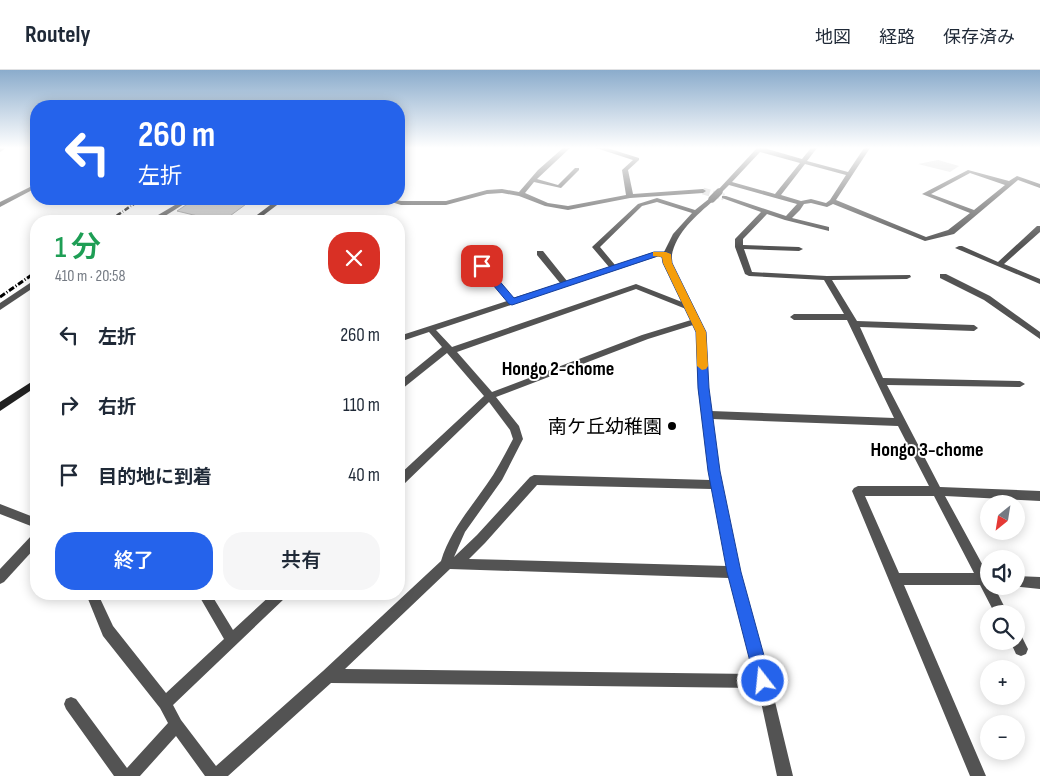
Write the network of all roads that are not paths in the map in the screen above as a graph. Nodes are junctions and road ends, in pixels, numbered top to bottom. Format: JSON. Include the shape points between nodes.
{"nodes":[{"id":1,"x":532,"y":181,"type":"edge"},
{"id":2,"x":537,"y":181,"type":"edge"},
{"id":3,"x":565,"y":181,"type":"edge"},
{"id":4,"x":627,"y":181,"type":"edge"},
{"id":5,"x":789,"y":181,"type":"edge"},
{"id":6,"x":845,"y":181,"type":"edge"},
{"id":7,"x":950,"y":181,"type":"edge"},
{"id":8,"x":1001,"y":181,"type":"edge"},
{"id":9,"x":1014,"y":181,"type":"edge"},
{"id":10,"x":1025,"y":181,"type":"edge"},
{"id":11,"x":728,"y":183,"type":"joint"},
{"id":12,"x":1010,"y":184,"type":"junction"},
{"id":13,"x":1040,"y":186,"type":"edge"},
{"id":14,"x":30,"y":189,"type":"edge"},
{"id":15,"x":703,"y":191,"type":"tunnel mouth"},
{"id":16,"x":522,"y":194,"type":"junction"},
{"id":17,"x":721,"y":195,"type":"junction"},
{"id":18,"x":630,"y":196,"type":"junction"},
{"id":19,"x":776,"y":197,"type":"junction"},
{"id":20,"x":832,"y":200,"type":"junction"},
{"id":21,"x":405,"y":203,"type":"edge"},
{"id":22,"x":801,"y":203,"type":"junction"},
{"id":23,"x":0,"y":205,"type":"edge"},
{"id":24,"x":179,"y":205,"type":"edge"},
{"id":25,"x":274,"y":205,"type":"edge"},
{"id":26,"x":766,"y":211,"type":"junction"},
{"id":27,"x":974,"y":212,"type":"junction"},
{"id":28,"x":697,"y":213,"type":"junction"},
{"id":29,"x":162,"y":215,"type":"edge"},
{"id":30,"x":260,"y":215,"type":"edge"},
{"id":31,"x":787,"y":219,"type":"junction"},
{"id":32,"x":1040,"y":228,"type":"edge"},
{"id":33,"x":826,"y":230,"type":"dead end"},
{"id":34,"x":739,"y":247,"type":"junction"},
{"id":35,"x":959,"y":248,"type":"dead end"},
{"id":36,"x":799,"y":249,"type":"dead end"},
{"id":37,"x":540,"y":253,"type":"dead end"},
{"id":38,"x":666,"y":254,"type":"junction"},
{"id":39,"x":999,"y":265,"type":"junction"},
{"id":40,"x":482,"y":266,"type":"dead end"},
{"id":41,"x":613,"y":268,"type":"junction"},
{"id":42,"x":943,"y":276,"type":"dead end"},
{"id":43,"x":907,"y":277,"type":"dead end"},
{"id":44,"x":827,"y":278,"type":"junction"},
{"id":45,"x":1040,"y":282,"type":"edge"},
{"id":46,"x":565,"y":284,"type":"junction"},
{"id":47,"x":30,"y":287,"type":"edge"},
{"id":48,"x":512,"y":302,"type":"junction"},
{"id":49,"x":0,"y":307,"type":"edge"},
{"id":50,"x":690,"y":308,"type":"junction"},
{"id":51,"x":794,"y":318,"type":"dead end"},
{"id":52,"x":696,"y":321,"type":"junction"},
{"id":53,"x":852,"y":321,"type":"junction"},
{"id":54,"x":974,"y":328,"type":"dead end"},
{"id":55,"x":432,"y":329,"type":"junction"},
{"id":56,"x":1040,"y":336,"type":"edge"},
{"id":57,"x":405,"y":337,"type":"edge"},
{"id":58,"x":449,"y":350,"type":"junction"},
{"id":59,"x":880,"y":381,"type":"junction"},
{"id":60,"x":405,"y":383,"type":"edge"},
{"id":61,"x":1020,"y":384,"type":"dead end"},
{"id":62,"x":30,"y":386,"type":"edge"},
{"id":63,"x":490,"y":396,"type":"junction"},
{"id":64,"x":0,"y":407,"type":"edge"},
{"id":65,"x":707,"y":415,"type":"junction"},
{"id":66,"x":902,"y":422,"type":"junction"},
{"id":67,"x":405,"y":476,"type":"edge"},
{"id":68,"x":717,"y":485,"type":"junction"},
{"id":69,"x":937,"y":491,"type":"junction"},
{"id":70,"x":1040,"y":496,"type":"edge"},
{"id":71,"x":0,"y":509,"type":"edge"},
{"id":72,"x":30,"y":521,"type":"edge"},
{"id":73,"x":30,"y":546,"type":"edge"},
{"id":74,"x":450,"y":564,"type":"junction"},
{"id":75,"x":980,"y":568,"type":"edge"},
{"id":76,"x":734,"y":572,"type":"junction"},
{"id":77,"x":0,"y":578,"type":"edge"},
{"id":78,"x":895,"y":579,"type":"junction"},
{"id":79,"x":980,"y":579,"type":"edge"},
{"id":80,"x":1025,"y":582,"type":"edge"},
{"id":81,"x":1040,"y":583,"type":"edge"},
{"id":82,"x":95,"y":600,"type":"edge"},
{"id":83,"x":208,"y":600,"type":"edge"},
{"id":84,"x":275,"y":600,"type":"edge"},
{"id":85,"x":232,"y":640,"type":"junction"},
{"id":86,"x":328,"y":676,"type":"junction"},
{"id":87,"x":763,"y":681,"type":"junction"},
{"id":88,"x":165,"y":703,"type":"junction"},
{"id":89,"x":71,"y":704,"type":"dead end"},
{"id":90,"x":176,"y":725,"type":"junction"},
{"id":91,"x":124,"y":776,"type":"edge"},
{"id":92,"x":130,"y":776,"type":"edge"},
{"id":93,"x":216,"y":776,"type":"edge"},
{"id":94,"x":785,"y":776,"type":"edge"},
{"id":95,"x":978,"y":776,"type":"edge"}],
"edges":[{"from":1,"to":16,"type":"street"},
{"from":2,"to":3,"type":"street","via":[[559,187]]},
{"from":4,"to":18,"type":"street"},
{"from":5,"to":19,"type":"street"},
{"from":6,"to":20,"type":"street"},
{"from":7,"to":27,"type":"street","via":[[924,194]]},
{"from":8,"to":12,"type":"street"},
{"from":9,"to":12,"type":"street"},
{"from":10,"to":13,"type":"street"},
{"from":11,"to":17,"type":"street"},
{"from":11,"to":19,"type":"street"},
{"from":12,"to":27,"type":"street"},
{"from":14,"to":23,"type":"street"},
{"from":15,"to":18,"type":"street"},
{"from":16,"to":18,"type":"street","via":[[547,205],[568,208]]},
{"from":16,"to":21,"type":"street","via":[[495,191],[455,202]]},
{"from":17,"to":26,"type":"street"},
{"from":17,"to":28,"type":"street","bridge":true,"via":[[712,198]]},
{"from":19,"to":22,"type":"street"},
{"from":20,"to":22,"type":"street","via":[[827,206],[811,201]]},
{"from":20,"to":27,"type":"street","via":[[925,240],[951,232]]},
{"from":22,"to":31,"type":"street"},
{"from":24,"to":29,"type":"street"},
{"from":25,"to":30,"type":"main road"},
{"from":26,"to":31,"type":"street"},
{"from":26,"to":34,"type":"street","via":[[739,239]]},
{"from":28,"to":38,"type":"street"},
{"from":28,"to":41,"type":"street","via":[[657,200],[640,205],[596,247]]},
{"from":31,"to":33,"type":"street"},
{"from":32,"to":39,"type":"street"},
{"from":34,"to":36,"type":"street"},
{"from":34,"to":44,"type":"street","via":[[749,274]]},
{"from":35,"to":39,"type":"street"},
{"from":37,"to":46,"type":"street"},
{"from":38,"to":41,"type":"street"},
{"from":38,"to":50,"type":"street","via":[[667,263]]},
{"from":39,"to":45,"type":"street"},
{"from":40,"to":48,"type":"street"},
{"from":41,"to":46,"type":"street"},
{"from":42,"to":56,"type":"street","via":[[987,298]]},
{"from":43,"to":44,"type":"street"},
{"from":44,"to":53,"type":"street"},
{"from":46,"to":48,"type":"street"},
{"from":47,"to":49,"type":"street"},
{"from":48,"to":55,"type":"street"},
{"from":50,"to":52,"type":"street"},
{"from":50,"to":58,"type":"street","via":[[636,286]]},
{"from":51,"to":53,"type":"street"},
{"from":52,"to":63,"type":"street"},
{"from":52,"to":65,"type":"street","via":[[701,332]]},
{"from":53,"to":54,"type":"street"},
{"from":53,"to":59,"type":"street"},
{"from":55,"to":57,"type":"street"},
{"from":55,"to":58,"type":"street"},
{"from":58,"to":60,"type":"street"},
{"from":58,"to":63,"type":"street"},
{"from":59,"to":61,"type":"street"},
{"from":59,"to":66,"type":"street"},
{"from":62,"to":64,"type":"main road"},
{"from":63,"to":67,"type":"street"},
{"from":63,"to":74,"type":"street","via":[[515,429],[518,439],[497,478],[450,546]]},
{"from":65,"to":66,"type":"street"},
{"from":65,"to":68,"type":"street"},
{"from":66,"to":69,"type":"street"},
{"from":68,"to":74,"type":"street","via":[[534,480],[481,539]]},
{"from":68,"to":76,"type":"street"},
{"from":69,"to":70,"type":"street"},
{"from":69,"to":75,"type":"street"},
{"from":69,"to":78,"type":"street","via":[[858,491]]},
{"from":71,"to":72,"type":"street"},
{"from":73,"to":77,"type":"street"},
{"from":74,"to":76,"type":"street"},
{"from":74,"to":86,"type":"street"},
{"from":76,"to":87,"type":"street"},
{"from":78,"to":79,"type":"street"},
{"from":78,"to":95,"type":"street"},
{"from":80,"to":81,"type":"street"},
{"from":82,"to":88,"type":"street","via":[[108,631]]},
{"from":83,"to":85,"type":"street"},
{"from":84,"to":85,"type":"street"},
{"from":85,"to":88,"type":"street"},
{"from":86,"to":87,"type":"street"},
{"from":86,"to":93,"type":"street"},
{"from":87,"to":94,"type":"street"},
{"from":88,"to":90,"type":"street"},
{"from":89,"to":91,"type":"street"},
{"from":90,"to":92,"type":"street"},
{"from":90,"to":93,"type":"street"}]}
